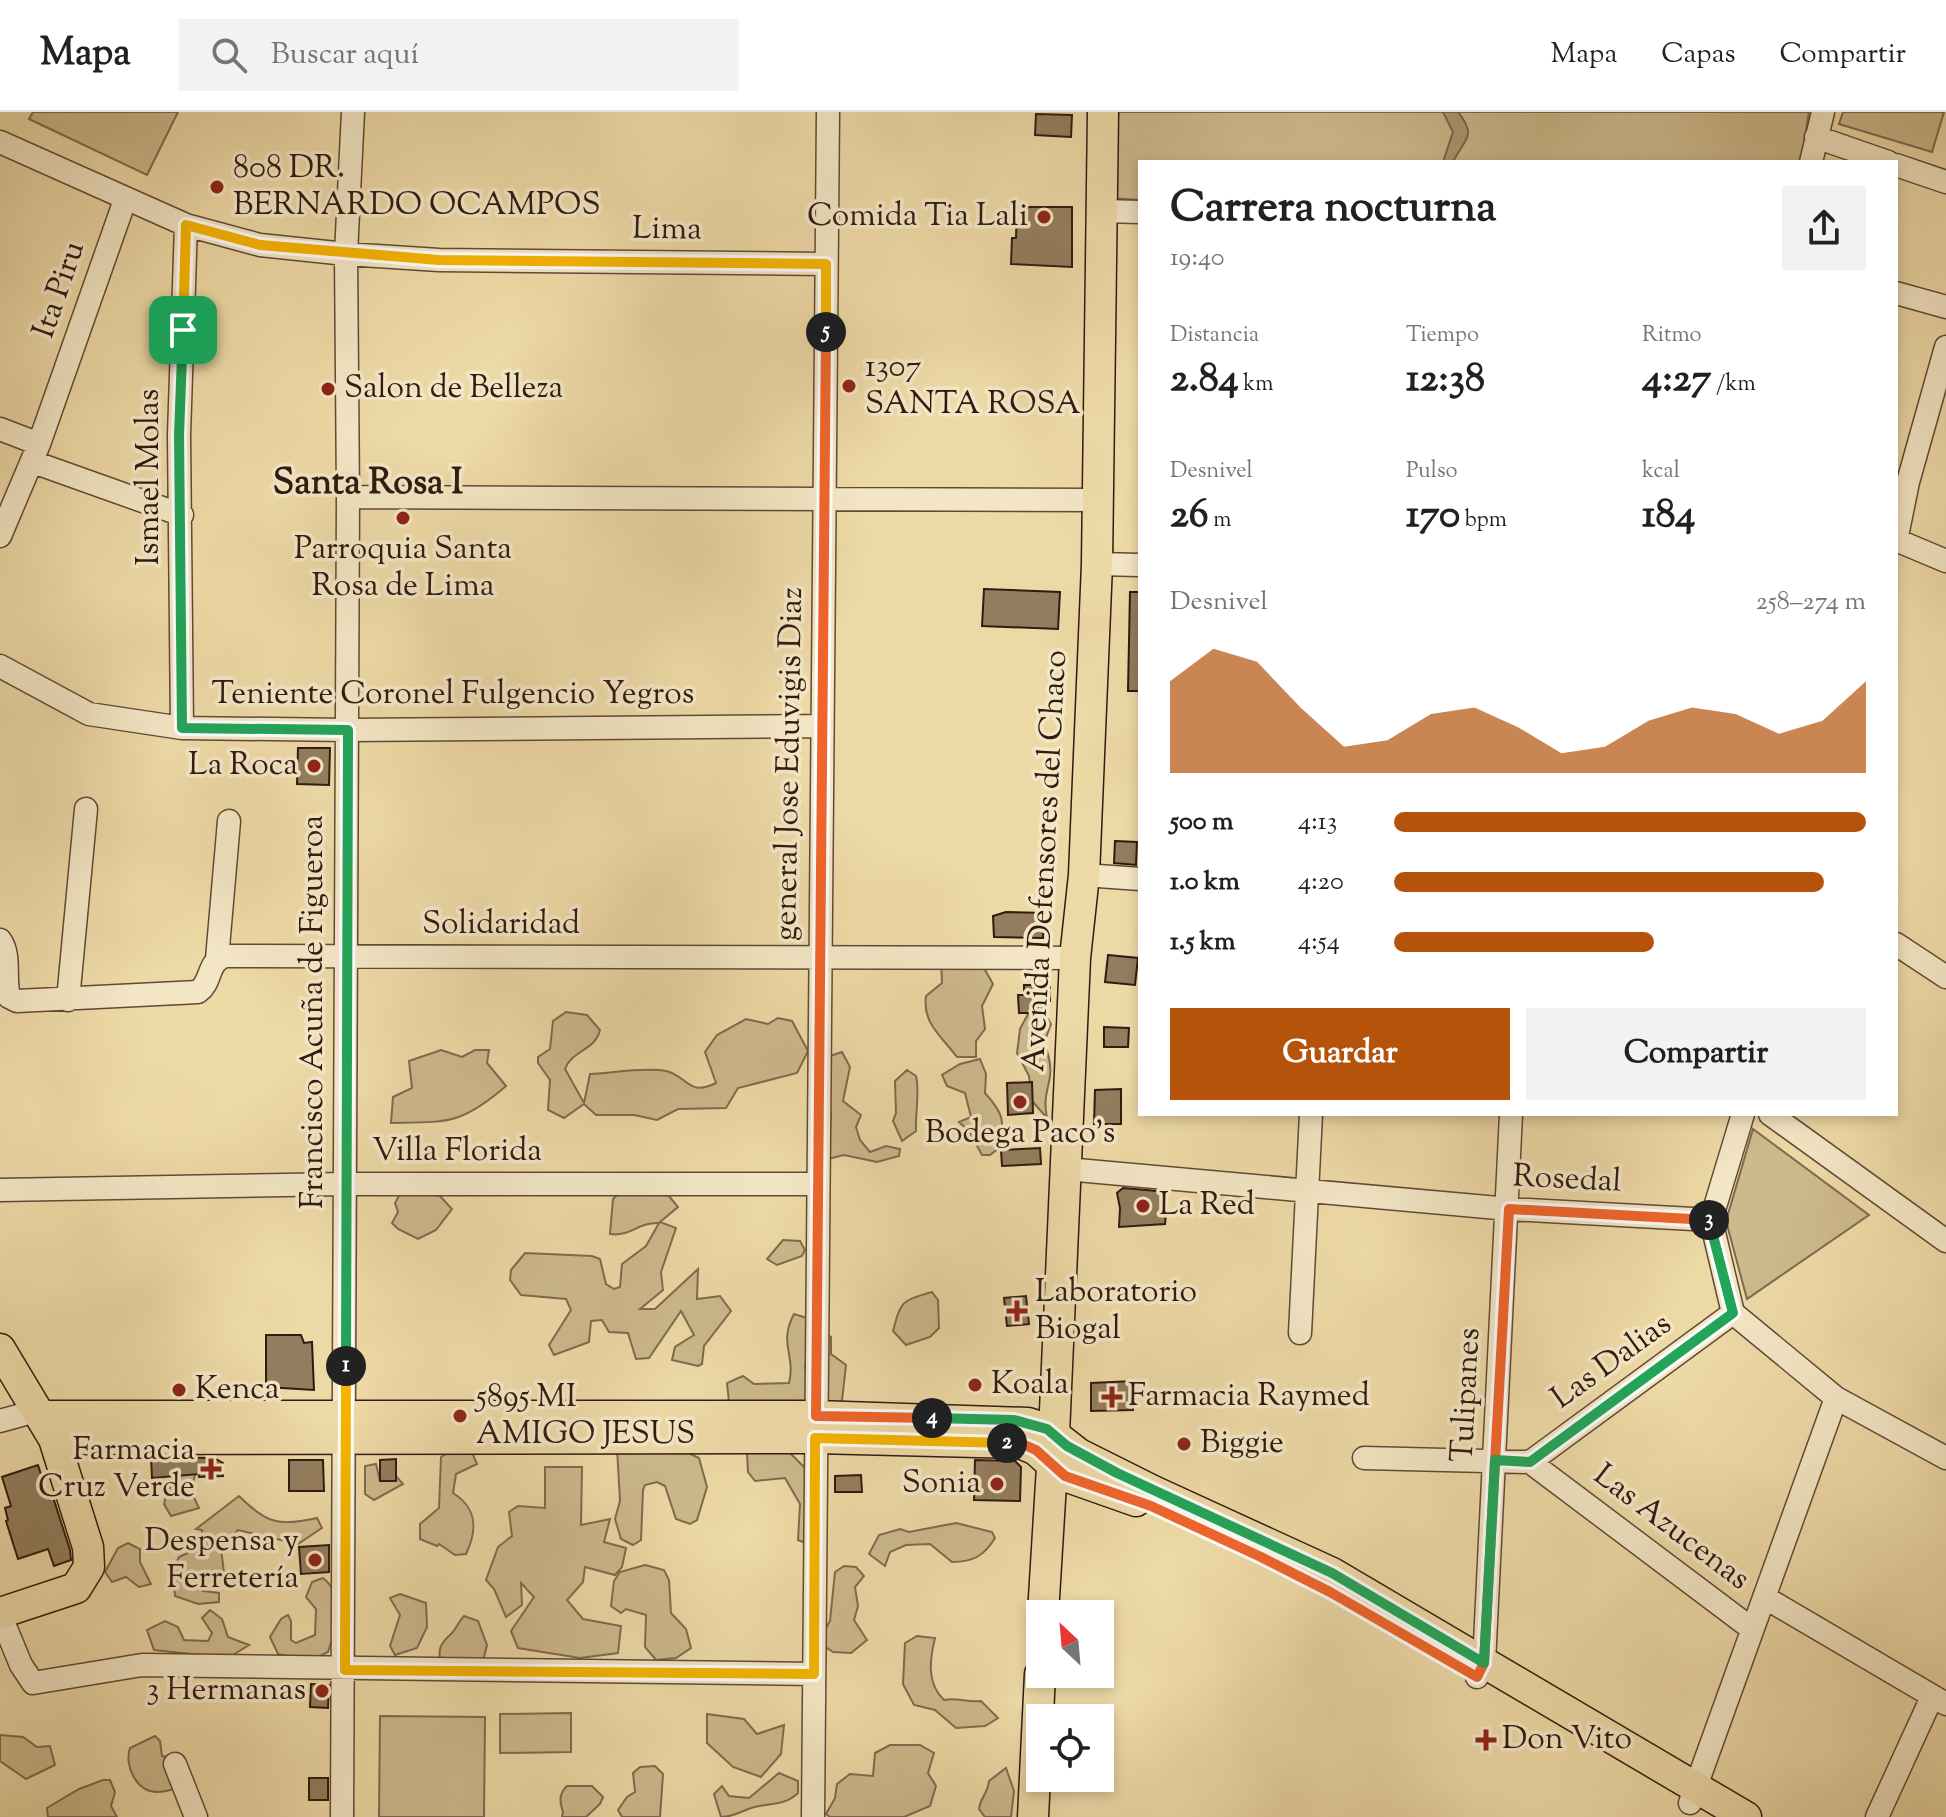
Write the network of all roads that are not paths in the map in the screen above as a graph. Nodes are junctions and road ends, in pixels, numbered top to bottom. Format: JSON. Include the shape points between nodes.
{"nodes":[{"id":1,"x":353,"y":112,"type":"edge"},
{"id":2,"x":828,"y":112,"type":"edge"},
{"id":3,"x":1103,"y":112,"type":"edge"},
{"id":4,"x":1823,"y":112,"type":"edge"},
{"id":5,"x":1816,"y":137,"type":"junction"},
{"id":6,"x":0,"y":142,"type":"edge"},
{"id":7,"x":1811,"y":160,"type":"edge"},
{"id":8,"x":1882,"y":160,"type":"edge"},
{"id":9,"x":1898,"y":166,"type":"edge"},
{"id":10,"x":1946,"y":182,"type":"edge"},
{"id":11,"x":125,"y":200,"type":"junction"},
{"id":12,"x":1102,"y":211,"type":"junction"},
{"id":13,"x":1138,"y":212,"type":"edge"},
{"id":14,"x":186,"y":225,"type":"junction"},
{"id":15,"x":346,"y":254,"type":"junction"},
{"id":16,"x":826,"y":264,"type":"junction"},
{"id":17,"x":1898,"y":294,"type":"edge"},
{"id":18,"x":1946,"y":307,"type":"edge"},
{"id":19,"x":1944,"y":359,"type":"edge"},
{"id":20,"x":0,"y":429,"type":"edge"},
{"id":21,"x":36,"y":453,"type":"junction"},
{"id":22,"x":1902,"y":481,"type":"edge"},
{"id":23,"x":348,"y":497,"type":"junction"},
{"id":24,"x":824,"y":500,"type":"junction"},
{"id":25,"x":1098,"y":500,"type":"junction"},
{"id":26,"x":182,"y":515,"type":"junction"},
{"id":27,"x":1898,"y":520,"type":"edge"},
{"id":28,"x":0,"y":536,"type":"edge"},
{"id":29,"x":1898,"y":541,"type":"edge"},
{"id":30,"x":1946,"y":561,"type":"edge"},
{"id":31,"x":1097,"y":564,"type":"junction"},
{"id":32,"x":1138,"y":565,"type":"edge"},
{"id":33,"x":0,"y":666,"type":"edge"},
{"id":34,"x":822,"y":726,"type":"junction"},
{"id":35,"x":182,"y":728,"type":"junction"},
{"id":36,"x":348,"y":730,"type":"junction"},
{"id":37,"x":86,"y":809,"type":"dead end"},
{"id":38,"x":229,"y":821,"type":"dead end"},
{"id":39,"x":1084,"y":875,"type":"junction"},
{"id":40,"x":1138,"y":879,"type":"edge"},
{"id":41,"x":0,"y":940,"type":"edge"},
{"id":42,"x":1898,"y":945,"type":"edge"},
{"id":43,"x":345,"y":956,"type":"junction"},
{"id":44,"x":820,"y":958,"type":"junction"},
{"id":45,"x":1075,"y":958,"type":"junction"},
{"id":46,"x":217,"y":959,"type":"junction"},
{"id":47,"x":1946,"y":977,"type":"edge"},
{"id":48,"x":68,"y":1000,"type":"junction"},
{"id":49,"x":1311,"y":1116,"type":"edge"},
{"id":50,"x":1511,"y":1116,"type":"edge"},
{"id":51,"x":1742,"y":1116,"type":"edge"},
{"id":52,"x":1773,"y":1116,"type":"edge"},
{"id":53,"x":1066,"y":1169,"type":"junction"},
{"id":54,"x":345,"y":1184,"type":"junction"},
{"id":55,"x":818,"y":1184,"type":"junction"},
{"id":56,"x":0,"y":1190,"type":"edge"},
{"id":57,"x":1306,"y":1190,"type":"junction"},
{"id":58,"x":1509,"y":1209,"type":"junction"},
{"id":59,"x":1711,"y":1220,"type":"junction"},
{"id":60,"x":1946,"y":1241,"type":"edge"},
{"id":61,"x":1733,"y":1313,"type":"junction"},
{"id":62,"x":1300,"y":1333,"type":"dead end"},
{"id":63,"x":0,"y":1349,"type":"edge"},
{"id":64,"x":1836,"y":1398,"type":"junction"},
{"id":65,"x":0,"y":1421,"type":"edge"},
{"id":66,"x":44,"y":1422,"type":"junction"},
{"id":67,"x":346,"y":1425,"type":"junction"},
{"id":68,"x":816,"y":1427,"type":"junction"},
{"id":69,"x":1054,"y":1434,"type":"junction"},
{"id":70,"x":1364,"y":1458,"type":"dead end"},
{"id":71,"x":1946,"y":1458,"type":"edge"},
{"id":72,"x":1495,"y":1460,"type":"junction"},
{"id":73,"x":1530,"y":1462,"type":"junction"},
{"id":74,"x":1051,"y":1464,"type":"junction"},
{"id":75,"x":1764,"y":1597,"type":"junction"},
{"id":76,"x":1044,"y":1600,"type":"edge"},
{"id":77,"x":0,"y":1613,"type":"edge"},
{"id":78,"x":1752,"y":1629,"type":"junction"},
{"id":79,"x":345,"y":1670,"type":"junction"},
{"id":80,"x":1480,"y":1670,"type":"junction"},
{"id":81,"x":814,"y":1674,"type":"junction"},
{"id":82,"x":1039,"y":1688,"type":"edge"},
{"id":83,"x":1939,"y":1700,"type":"edge"},
{"id":84,"x":175,"y":1764,"type":"dead end"},
{"id":85,"x":1699,"y":1802,"type":"edge"},
{"id":86,"x":196,"y":1817,"type":"edge"},
{"id":87,"x":342,"y":1817,"type":"edge"},
{"id":88,"x":813,"y":1817,"type":"edge"},
{"id":89,"x":1033,"y":1817,"type":"edge"},
{"id":90,"x":1746,"y":1817,"type":"edge"},
{"id":91,"x":1877,"y":1817,"type":"edge"}],
"edges":[{"from":1,"to":15,"type":"street","name":"Francisco Acuña de Figueroa"},
{"from":2,"to":16,"type":"street","name":"general Jose Eduvigis Diaz"},
{"from":3,"to":12,"type":"main road","name":"Avenida Defensores del Chaco"},
{"from":4,"to":5,"type":"street"},
{"from":5,"to":7,"type":"street"},
{"from":5,"to":8,"type":"street"},
{"from":6,"to":11,"type":"street","name":"Lima"},
{"from":9,"to":10,"type":"street"},
{"from":11,"to":14,"type":"street","name":"Lima"},
{"from":11,"to":21,"type":"street","name":"Ita Piru"},
{"from":12,"to":13,"type":"street"},
{"from":12,"to":25,"type":"main road","name":"Avenida Defensores del Chaco"},
{"from":14,"to":15,"type":"street","name":"Lima","via":[[260,245]]},
{"from":14,"to":26,"type":"street","name":"Ismael Molas","via":[[179,435]]},
{"from":15,"to":16,"type":"street","name":"Lima","via":[[439,260]]},
{"from":15,"to":23,"type":"street","name":"Francisco Acuña de Figueroa"},
{"from":16,"to":24,"type":"street","name":"general Jose Eduvigis Diaz"},
{"from":17,"to":18,"type":"street"},
{"from":19,"to":22,"type":"street"},
{"from":20,"to":21,"type":"street"},
{"from":21,"to":26,"type":"street"},
{"from":21,"to":28,"type":"street","name":"Ita Piru"},
{"from":22,"to":27,"type":"street"},
{"from":23,"to":24,"type":"street"},
{"from":23,"to":36,"type":"street","name":"Francisco Acuña de Figueroa"},
{"from":24,"to":25,"type":"street"},
{"from":24,"to":34,"type":"street","name":"general Jose Eduvigis Diaz"},
{"from":25,"to":31,"type":"main road","name":"Avenida Defensores del Chaco"},
{"from":26,"to":35,"type":"street","name":"Ismael Molas"},
{"from":29,"to":30,"type":"street"},
{"from":31,"to":32,"type":"street"},
{"from":31,"to":39,"type":"main road","name":"Avenida Defensores del Chaco"},
{"from":33,"to":35,"type":"street","name":"Teniente Coronel Fulgencio Yegros","via":[[89,714]]},
{"from":34,"to":36,"type":"street","name":"Teniente Coronel Fulgencio Yegros"},
{"from":34,"to":44,"type":"street","name":"general Jose Eduvigis Diaz"},
{"from":35,"to":36,"type":"street","name":"Teniente Coronel Fulgencio Yegros"},
{"from":36,"to":43,"type":"street","name":"Francisco Acuña de Figueroa"},
{"from":37,"to":48,"type":"street"},
{"from":38,"to":46,"type":"street"},
{"from":39,"to":40,"type":"street"},
{"from":39,"to":45,"type":"main road","name":"Avenida Defensores del Chaco"},
{"from":41,"to":48,"type":"street","via":[[6,948],[9,997]]},
{"from":42,"to":47,"type":"street"},
{"from":43,"to":44,"type":"street","name":"Solidaridad"},
{"from":43,"to":46,"type":"street","name":"Solidaridad"},
{"from":43,"to":54,"type":"street","name":"Francisco Acuña de Figueroa"},
{"from":44,"to":45,"type":"street","name":"Solidaridad"},
{"from":44,"to":55,"type":"street","name":"general Jose Eduvigis Diaz"},
{"from":45,"to":53,"type":"main road","name":"Avenida Defensores del Chaco"},
{"from":46,"to":48,"type":"street","via":[[198,992]]},
{"from":49,"to":57,"type":"street"},
{"from":50,"to":58,"type":"street","name":"Tulipanes"},
{"from":51,"to":59,"type":"street"},
{"from":52,"to":60,"type":"street"},
{"from":53,"to":57,"type":"street","name":"Rosedal"},
{"from":53,"to":69,"type":"main road","name":"Avenida Defensores del Chaco"},
{"from":54,"to":55,"type":"street","name":"Villa Florida"},
{"from":54,"to":56,"type":"street","name":"Villa Florida"},
{"from":54,"to":67,"type":"street","name":"Francisco Acuña de Figueroa"},
{"from":55,"to":68,"type":"street","name":"general Jose Eduvigis Diaz"},
{"from":57,"to":58,"type":"street","name":"Rosedal"},
{"from":57,"to":62,"type":"street"},
{"from":58,"to":59,"type":"street","name":"Rosedal"},
{"from":58,"to":72,"type":"street","name":"Tulipanes"},
{"from":59,"to":61,"type":"street"},
{"from":61,"to":64,"type":"street"},
{"from":61,"to":73,"type":"street","name":"Las Dalias"},
{"from":63,"to":66,"type":"main road"},
{"from":64,"to":71,"type":"street"},
{"from":64,"to":75,"type":"street"},
{"from":65,"to":66,"type":"street"},
{"from":66,"to":67,"type":"main road"},
{"from":66,"to":77,"type":"main road","via":[[88,1547],[89,1567],[76,1588]]},
{"from":67,"to":68,"type":"main road"},
{"from":67,"to":79,"type":"street","name":"Francisco Acuña de Figueroa"},
{"from":68,"to":69,"type":"main road","via":[[1014,1420]]},
{"from":68,"to":74,"type":"main road","via":[[1020,1443]]},
{"from":68,"to":81,"type":"street","name":"general Jose Eduvigis Diaz"},
{"from":69,"to":74,"type":"main road","name":"Avenida Defensores del Chaco"},
{"from":69,"to":80,"type":"main road","via":[[1079,1454],[1129,1479],[1332,1573]]},
{"from":70,"to":72,"type":"street"},
{"from":72,"to":73,"type":"street"},
{"from":72,"to":80,"type":"street","name":"Tulipanes"},
{"from":73,"to":78,"type":"street","name":"Las Azucenas"},
{"from":74,"to":76,"type":"main road","name":"Avenida Defensores del Chaco"},
{"from":74,"to":80,"type":"main road","via":[[1065,1476],[1151,1506],[1261,1557]]},
{"from":75,"to":78,"type":"street"},
{"from":75,"to":83,"type":"street","name":"Las Azucenas"},
{"from":77,"to":79,"type":"street","via":[[33,1683],[142,1665]]},
{"from":78,"to":85,"type":"street"},
{"from":79,"to":81,"type":"street"},
{"from":79,"to":87,"type":"street","name":"Francisco Acuña de Figueroa"},
{"from":80,"to":85,"type":"main road"},
{"from":81,"to":88,"type":"street","name":"general Jose Eduvigis Diaz"},
{"from":82,"to":89,"type":"main road"},
{"from":83,"to":91,"type":"street"},
{"from":84,"to":86,"type":"street"},
{"from":85,"to":90,"type":"main road"}]}
